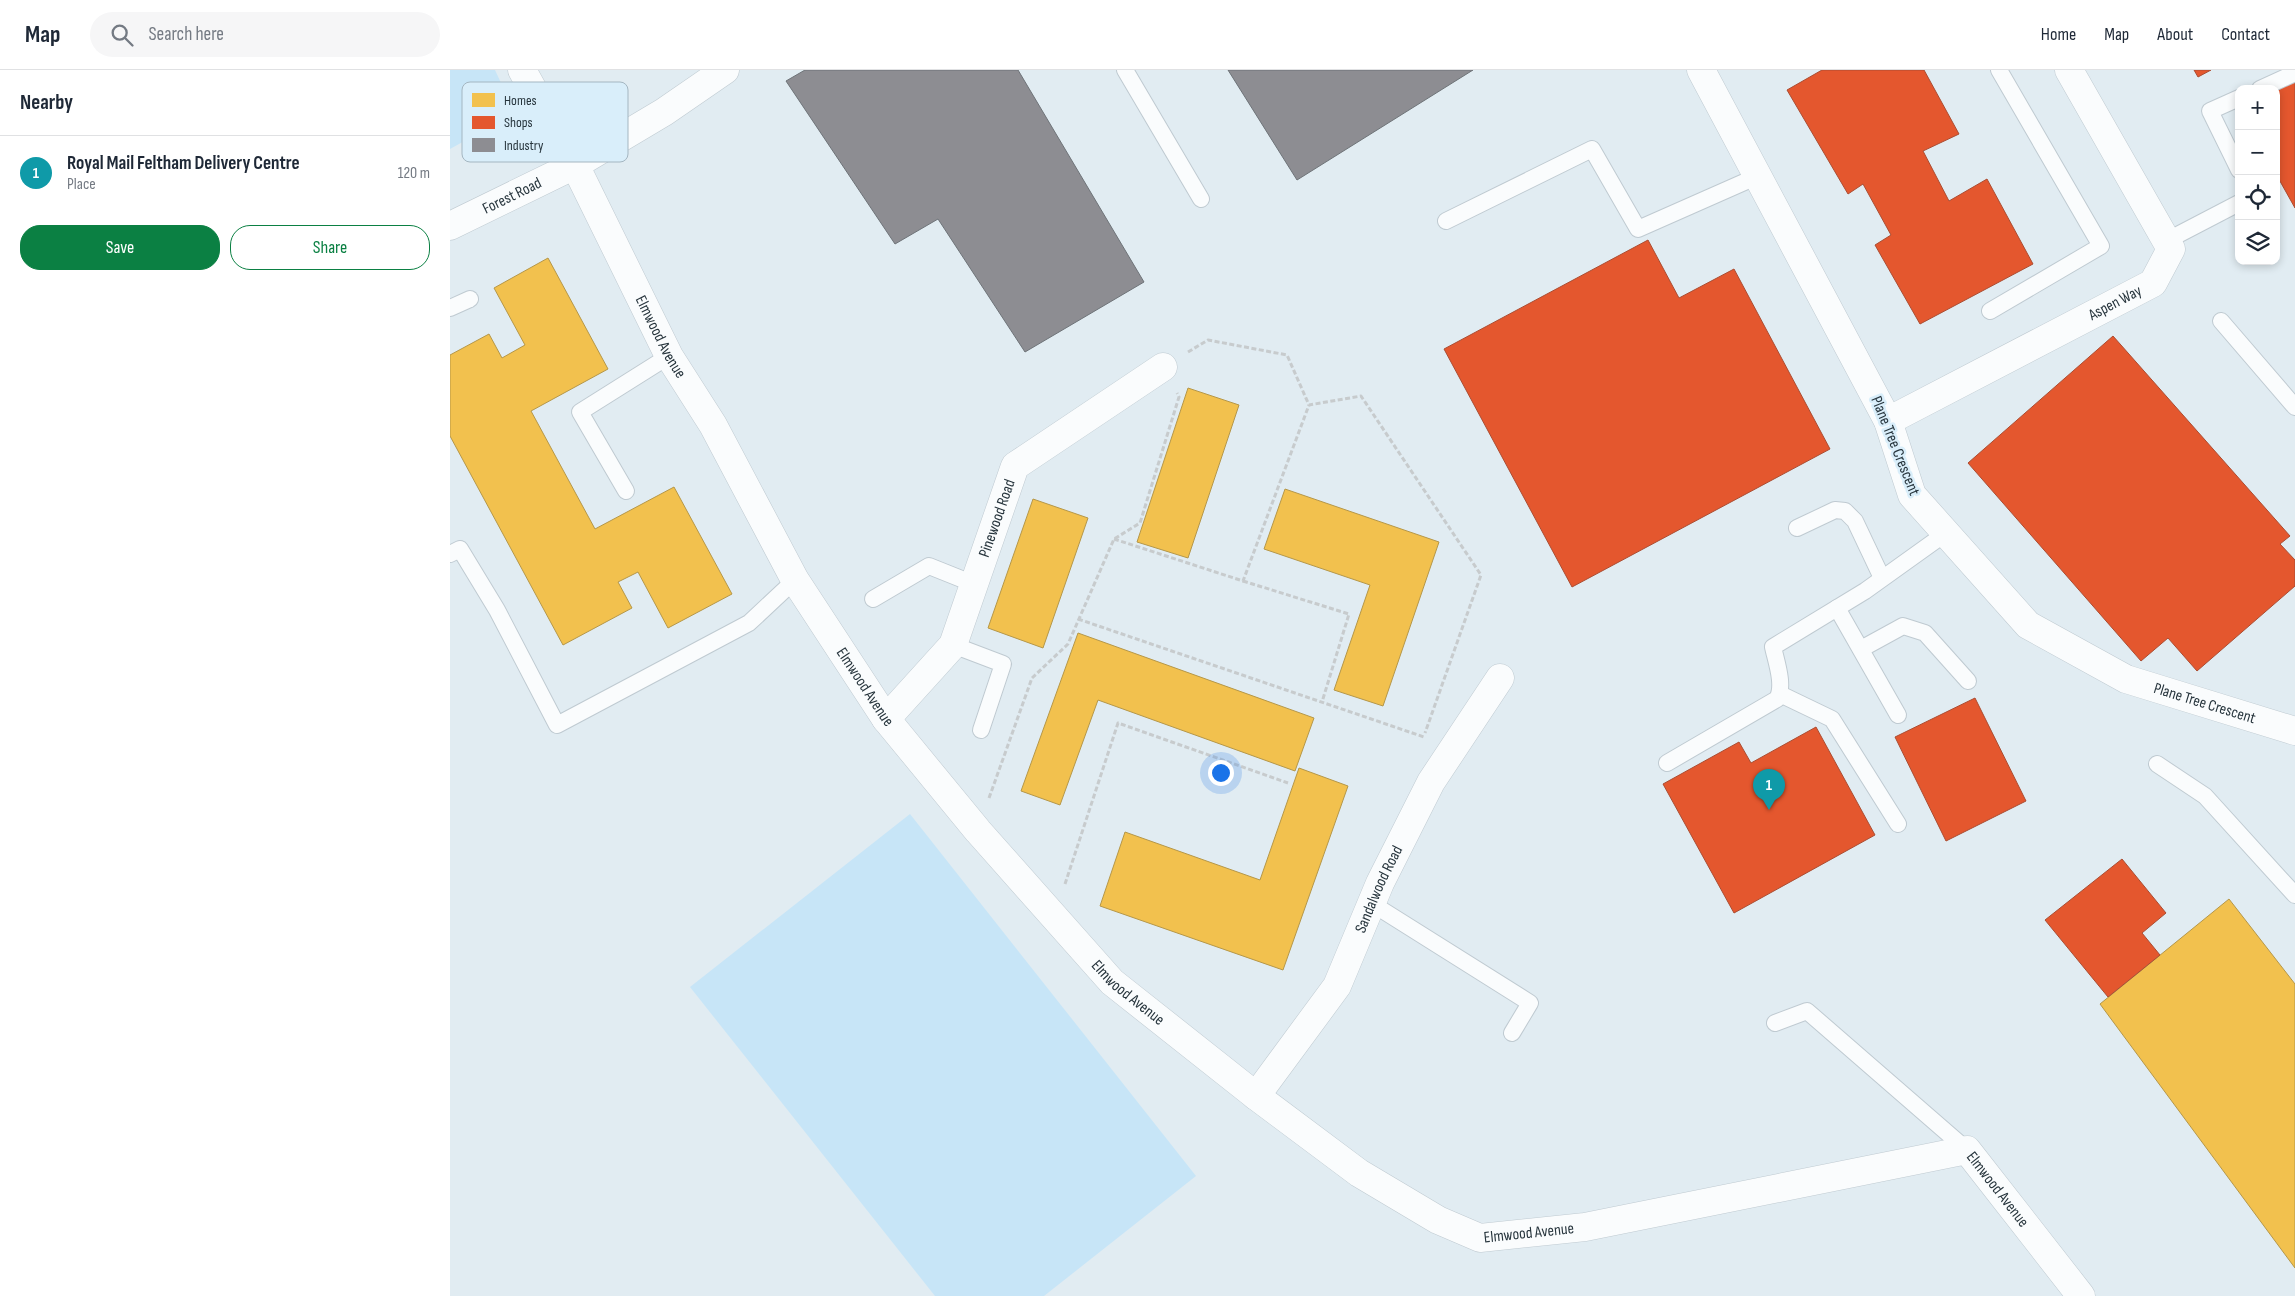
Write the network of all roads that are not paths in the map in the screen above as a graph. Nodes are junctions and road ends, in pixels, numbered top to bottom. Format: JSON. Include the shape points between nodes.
{"nodes":[{"id":1,"x":522,"y":70,"type":"edge"},
{"id":2,"x":725,"y":70,"type":"edge"},
{"id":3,"x":1125,"y":70,"type":"edge"},
{"id":4,"x":1701,"y":70,"type":"edge"},
{"id":5,"x":2000,"y":70,"type":"edge"},
{"id":6,"x":2070,"y":70,"type":"edge"},
{"id":7,"x":2295,"y":73,"type":"edge"},
{"id":8,"x":529,"y":82,"type":"edge"},
{"id":9,"x":2269,"y":85,"type":"edge"},
{"id":10,"x":2235,"y":100,"type":"edge"},
{"id":11,"x":628,"y":133,"type":"edge"},
{"id":12,"x":573,"y":162,"type":"edge"},
{"id":13,"x":580,"y":162,"type":"edge"},
{"id":14,"x":2235,"y":162,"type":"edge"},
{"id":15,"x":575,"y":165,"type":"junction"},
{"id":16,"x":1758,"y":176,"type":"junction"},
{"id":17,"x":1201,"y":200,"type":"dead end"},
{"id":18,"x":2235,"y":205,"type":"edge"},
{"id":19,"x":1446,"y":221,"type":"dead end"},
{"id":20,"x":450,"y":226,"type":"edge"},
{"id":21,"x":2166,"y":241,"type":"junction"},
{"id":22,"x":470,"y":300,"type":"dead end"},
{"id":23,"x":450,"y":308,"type":"edge"},
{"id":24,"x":1990,"y":312,"type":"dead end"},
{"id":25,"x":2221,"y":321,"type":"dead end"},
{"id":26,"x":669,"y":356,"type":"junction"},
{"id":27,"x":1163,"y":367,"type":"road end"},
{"id":28,"x":2295,"y":407,"type":"edge"},
{"id":29,"x":1888,"y":421,"type":"junction"},
{"id":30,"x":626,"y":491,"type":"dead end"},
{"id":31,"x":1796,"y":528,"type":"dead end"},
{"id":32,"x":1946,"y":533,"type":"junction"},
{"id":33,"x":455,"y":552,"type":"edge"},
{"id":34,"x":1882,"y":578,"type":"junction"},
{"id":35,"x":795,"y":580,"type":"junction"},
{"id":36,"x":974,"y":584,"type":"junction"},
{"id":37,"x":873,"y":599,"type":"dead end"},
{"id":38,"x":1837,"y":608,"type":"junction"},
{"id":39,"x":953,"y":645,"type":"junction"},
{"id":40,"x":1861,"y":649,"type":"junction"},
{"id":41,"x":1500,"y":678,"type":"dead end"},
{"id":42,"x":1968,"y":681,"type":"dead end"},
{"id":43,"x":1780,"y":694,"type":"junction"},
{"id":44,"x":1898,"y":715,"type":"dead end"},
{"id":45,"x":886,"y":719,"type":"junction"},
{"id":46,"x":981,"y":730,"type":"dead end"},
{"id":47,"x":2295,"y":731,"type":"edge"},
{"id":48,"x":1667,"y":763,"type":"dead end"},
{"id":49,"x":2157,"y":764,"type":"dead end"},
{"id":50,"x":1898,"y":824,"type":"dead end"},
{"id":51,"x":2295,"y":895,"type":"edge"},
{"id":52,"x":1371,"y":903,"type":"junction"},
{"id":53,"x":1775,"y":1023,"type":"dead end"},
{"id":54,"x":1512,"y":1033,"type":"dead end"},
{"id":55,"x":1256,"y":1096,"type":"junction"},
{"id":56,"x":1967,"y":1150,"type":"junction"},
{"id":57,"x":2081,"y":1296,"type":"edge"}],
"edges":[{"from":1,"to":8,"type":"street","name":"Elmwood Avenue"},
{"from":2,"to":11,"type":"street","name":"Forest Road"},
{"from":3,"to":17,"type":"lane"},
{"from":4,"to":16,"type":"street","name":"Plane Tree Crescent"},
{"from":5,"to":24,"type":"lane","via":[[2101,246]]},
{"from":6,"to":21,"type":"street"},
{"from":7,"to":9,"type":"lane"},
{"from":10,"to":14,"type":"lane","via":[[2210,111]]},
{"from":12,"to":15,"type":"street","name":"Elmwood Avenue"},
{"from":13,"to":15,"type":"street","name":"Forest Road"},
{"from":15,"to":20,"type":"street","name":"Forest Road"},
{"from":15,"to":26,"type":"street","name":"Elmwood Avenue"},
{"from":16,"to":19,"type":"lane","via":[[1638,229],[1592,149]]},
{"from":16,"to":29,"type":"street","name":"Plane Tree Crescent"},
{"from":18,"to":21,"type":"lane"},
{"from":21,"to":29,"type":"street","name":"Aspen Way","via":[[2171,249],[2153,283]]},
{"from":22,"to":23,"type":"lane"},
{"from":25,"to":28,"type":"lane"},
{"from":26,"to":30,"type":"lane","via":[[580,412]]},
{"from":26,"to":35,"type":"street","name":"Elmwood Avenue","via":[[713,425]]},
{"from":27,"to":36,"type":"street","name":"Pinewood Road","via":[[1015,466]]},
{"from":29,"to":32,"type":"street","name":"Plane Tree Crescent","via":[[1912,496]]},
{"from":31,"to":34,"type":"lane","via":[[1835,510],[1846,510]]},
{"from":32,"to":34,"type":"lane"},
{"from":32,"to":47,"type":"street","name":"Plane Tree Crescent","via":[[2028,625],[2126,679]]},
{"from":33,"to":35,"type":"lane","via":[[497,610],[557,725],[749,623]]},
{"from":34,"to":38,"type":"lane"},
{"from":35,"to":45,"type":"street","name":"Elmwood Avenue"},
{"from":36,"to":37,"type":"lane","via":[[929,566]]},
{"from":36,"to":39,"type":"street","name":"Pinewood Road"},
{"from":38,"to":40,"type":"lane"},
{"from":38,"to":43,"type":"lane","via":[[1773,647]]},
{"from":39,"to":45,"type":"street","name":"Pinewood Road"},
{"from":39,"to":46,"type":"lane","via":[[1003,664]]},
{"from":40,"to":42,"type":"lane","via":[[1903,626],[1925,633]]},
{"from":40,"to":44,"type":"lane"},
{"from":41,"to":52,"type":"street","name":"Sandalwood Road","via":[[1431,782]]},
{"from":43,"to":48,"type":"lane","via":[[1777,699]]},
{"from":43,"to":50,"type":"lane","via":[[1832,719]]},
{"from":45,"to":55,"type":"street","name":"Elmwood Avenue","via":[[978,831],[1112,982]]},
{"from":49,"to":51,"type":"lane","via":[[2205,796]]},
{"from":52,"to":54,"type":"lane","via":[[1530,1002]]},
{"from":52,"to":55,"type":"street","name":"Sandalwood Road","via":[[1337,986]]},
{"from":53,"to":56,"type":"lane","via":[[1807,1011]]},
{"from":55,"to":56,"type":"street","name":"Elmwood Avenue","via":[[1359,1173],[1438,1220],[1480,1238],[1585,1227]]},
{"from":56,"to":57,"type":"street","name":"Elmwood Avenue"}]}
